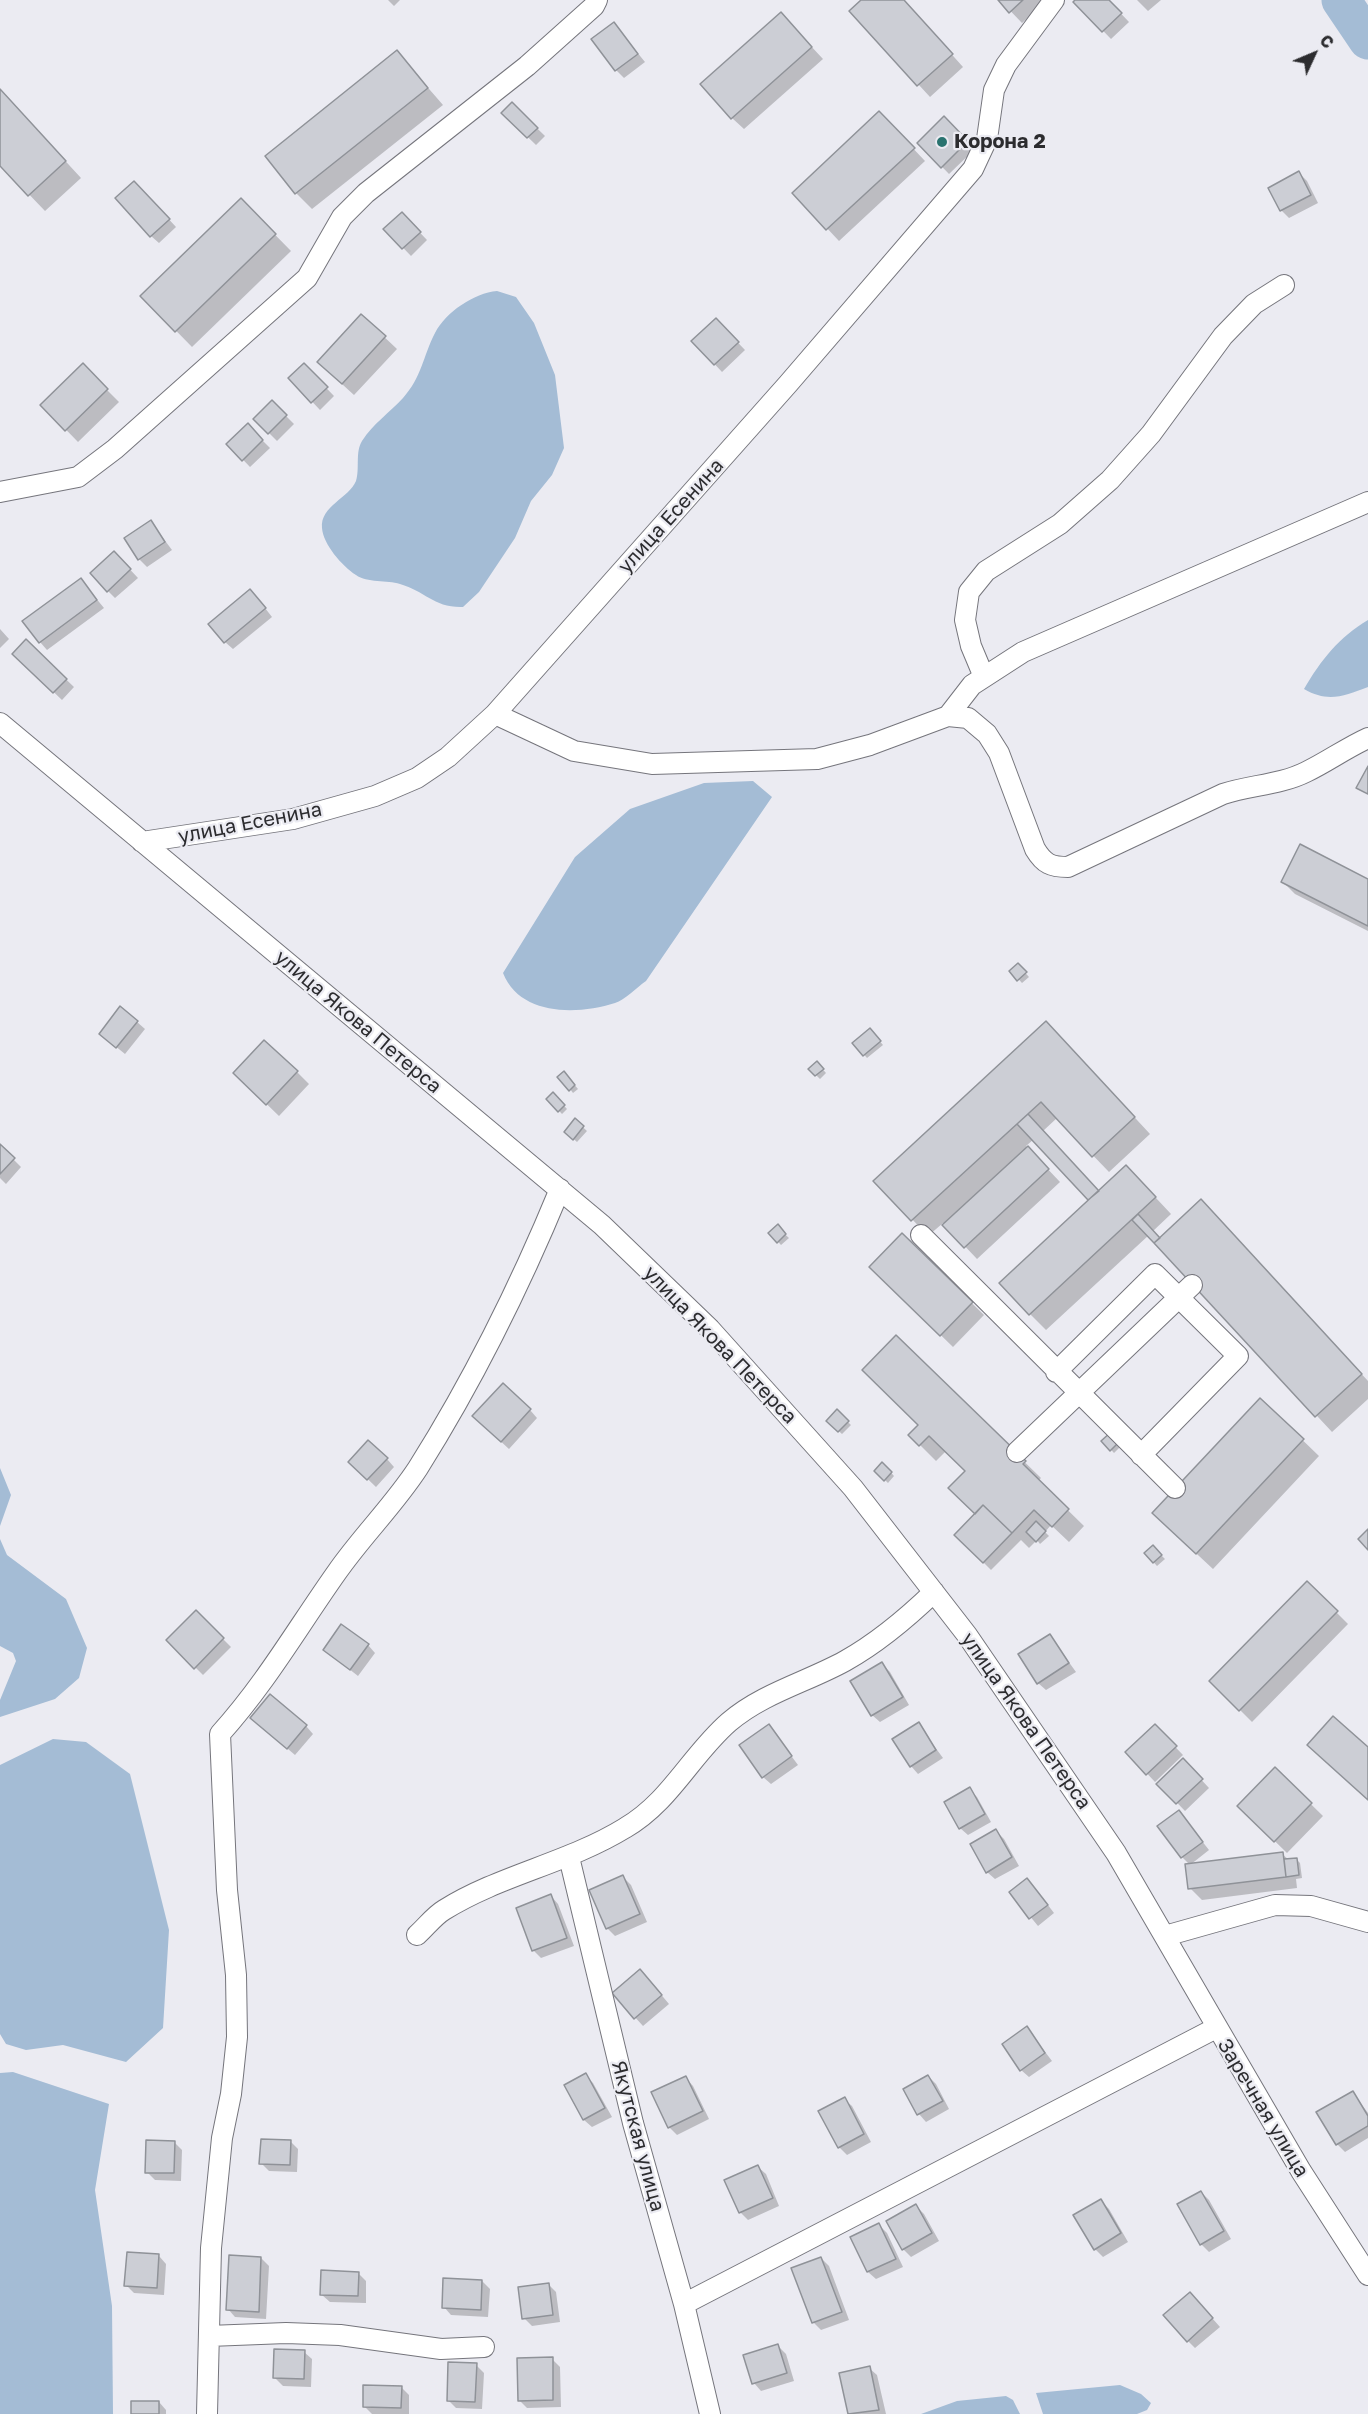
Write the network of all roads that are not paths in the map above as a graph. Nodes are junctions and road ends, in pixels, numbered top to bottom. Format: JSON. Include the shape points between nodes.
{"nodes":[{"id":1,"x":597,"y":0,"type":"edge"},
{"id":2,"x":1054,"y":0,"type":"edge"},
{"id":3,"x":1284,"y":285,"type":"dead end"},
{"id":4,"x":0,"y":492,"type":"edge"},
{"id":5,"x":1368,"y":502,"type":"edge"},
{"id":6,"x":984,"y":677,"type":"junction"},
{"id":7,"x":495,"y":714,"type":"junction"},
{"id":8,"x":948,"y":716,"type":"junction"},
{"id":9,"x":0,"y":723,"type":"edge"},
{"id":10,"x":1368,"y":738,"type":"edge"},
{"id":11,"x":142,"y":842,"type":"junction"},
{"id":12,"x":560,"y":1189,"type":"junction"},
{"id":13,"x":921,"y":1235,"type":"dead end"},
{"id":14,"x":1186,"y":1291,"type":"junction"},
{"id":15,"x":1056,"y":1372,"type":"junction"},
{"id":16,"x":1078,"y":1394,"type":"junction"},
{"id":17,"x":1017,"y":1452,"type":"dead end"},
{"id":18,"x":1141,"y":1455,"type":"junction"},
{"id":19,"x":1175,"y":1488,"type":"dead end"},
{"id":20,"x":934,"y":1592,"type":"junction"},
{"id":21,"x":570,"y":1857,"type":"junction"},
{"id":22,"x":1368,"y":1922,"type":"edge"},
{"id":23,"x":417,"y":1935,"type":"dead end"},
{"id":24,"x":1165,"y":1936,"type":"junction"},
{"id":25,"x":1216,"y":2028,"type":"junction"},
{"id":26,"x":1368,"y":2275,"type":"edge"},
{"id":27,"x":684,"y":2304,"type":"junction"},
{"id":28,"x":209,"y":2336,"type":"junction"},
{"id":29,"x":484,"y":2347,"type":"dead end"},
{"id":30,"x":207,"y":2414,"type":"edge"},
{"id":31,"x":710,"y":2414,"type":"edge"}],
"edges":[{"from":1,"to":4,"type":"street","via":[[527,66],[366,194],[342,217],[307,278],[115,449],[78,477]]},
{"from":2,"to":7,"type":"street","name":"улица Есенина","via":[[1006,65],[994,90],[987,139],[972,169],[788,384]]},
{"from":3,"to":6,"type":"street","via":[[1254,304],[1223,336],[1151,435],[1110,480],[1060,524],[986,571],[969,592],[965,620]]},
{"from":5,"to":6,"type":"street","via":[[1023,652]]},
{"from":6,"to":8,"type":"street","via":[[972,685]]},
{"from":7,"to":8,"type":"street","via":[[574,751],[652,764],[817,759],[870,745]]},
{"from":7,"to":11,"type":"street","name":"улица Есенина","via":[[448,757],[375,796],[293,819]]},
{"from":8,"to":10,"type":"street","via":[[968,718],[987,734],[999,753],[1035,849],[1042,862],[1054,867],[1068,867],[1223,794],[1305,772]]},
{"from":9,"to":11,"type":"street","name":"улица Якова Петерса"},
{"from":11,"to":12,"type":"street","name":"улица Якова Петерса"},
{"from":12,"to":20,"type":"street","name":"улица Якова Петерса","via":[[710,1329],[853,1488]]},
{"from":12,"to":28,"type":"street","via":[[487,1349],[417,1468],[385,1515],[342,1565],[256,1694],[220,1734],[237,2037],[211,2248]]},
{"from":13,"to":15,"type":"street"},
{"from":14,"to":15,"type":"street","via":[[1155,1274]]},
{"from":14,"to":16,"type":"street"},
{"from":14,"to":18,"type":"street","via":[[1238,1356]]},
{"from":15,"to":16,"type":"street"},
{"from":16,"to":17,"type":"street"},
{"from":16,"to":18,"type":"street"},
{"from":18,"to":19,"type":"street"},
{"from":20,"to":21,"type":"street","via":[[894,1629],[845,1662],[745,1710],[705,1747],[655,1807],[626,1828]]},
{"from":20,"to":24,"type":"street","name":"улица Якова Петерса","via":[[1058,1765]]},
{"from":21,"to":23,"type":"street","via":[[481,1890],[441,1911]]},
{"from":21,"to":27,"type":"street","name":"Якутская улица","via":[[633,2123]]},
{"from":22,"to":24,"type":"street","via":[[1311,1906],[1275,1905]]},
{"from":24,"to":25,"type":"street","name":"Заречная улица"},
{"from":25,"to":26,"type":"street","name":"Заречная улица"},
{"from":25,"to":27,"type":"street"},
{"from":27,"to":31,"type":"street","name":"Якутская улица"},
{"from":28,"to":29,"type":"street","via":[[286,2333],[441,2349]]},
{"from":28,"to":30,"type":"street"}]}
